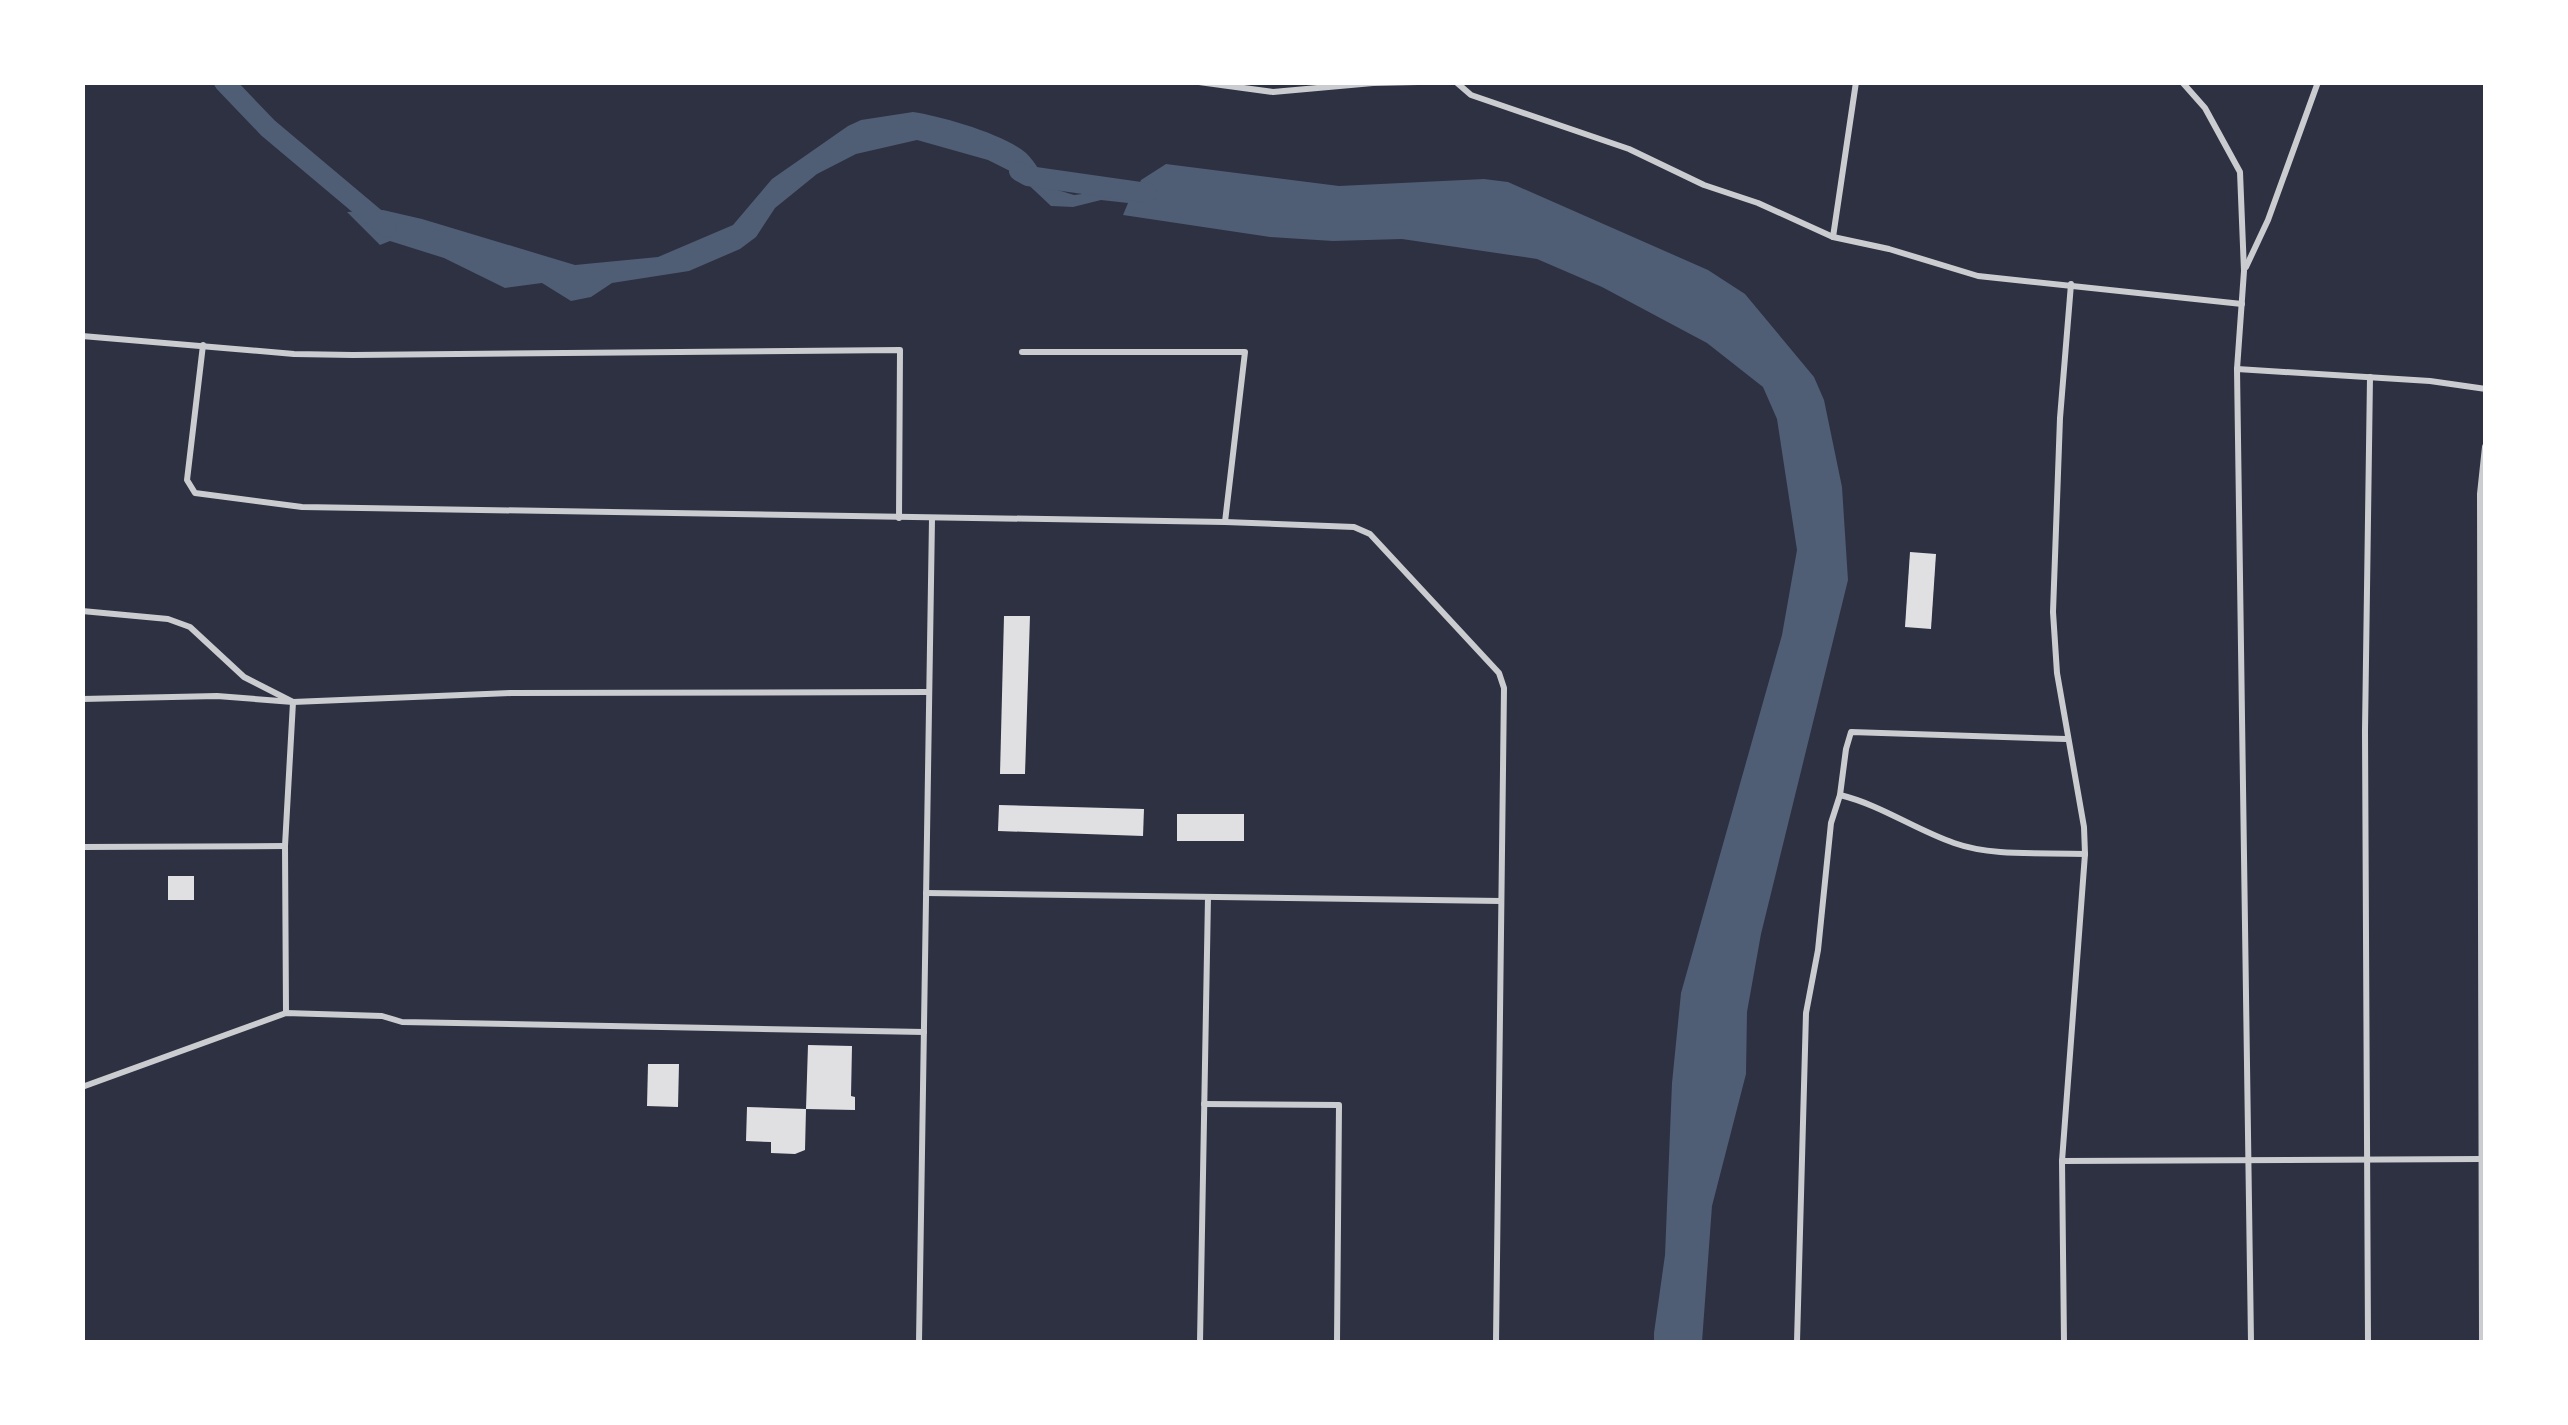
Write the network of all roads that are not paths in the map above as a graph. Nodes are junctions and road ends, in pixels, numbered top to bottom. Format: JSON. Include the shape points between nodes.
{"nodes":[{"id":1,"x":1199,"y":82,"type":"edge"},
{"id":2,"x":1418,"y":82,"type":"edge"},
{"id":3,"x":1456,"y":82,"type":"edge"},
{"id":4,"x":1856,"y":82,"type":"edge"},
{"id":5,"x":2182,"y":82,"type":"edge"},
{"id":6,"x":2318,"y":82,"type":"edge"},
{"id":7,"x":1834,"y":237,"type":"junction"},
{"id":8,"x":2244,"y":270,"type":"junction"},
{"id":9,"x":2071,"y":284,"type":"junction"},
{"id":10,"x":2242,"y":304,"type":"junction"},
{"id":11,"x":82,"y":336,"type":"edge"},
{"id":12,"x":204,"y":345,"type":"junction"},
{"id":13,"x":1022,"y":352,"type":"dead end"},
{"id":14,"x":2237,"y":369,"type":"junction"},
{"id":15,"x":2370,"y":377,"type":"junction"},
{"id":16,"x":2486,"y":389,"type":"edge"},
{"id":17,"x":2486,"y":447,"type":"edge"},
{"id":18,"x":898,"y":518,"type":"junction"},
{"id":19,"x":932,"y":519,"type":"junction"},
{"id":20,"x":1225,"y":522,"type":"junction"},
{"id":21,"x":82,"y":611,"type":"edge"},
{"id":22,"x":929,"y":692,"type":"junction"},
{"id":23,"x":82,"y":699,"type":"edge"},
{"id":24,"x":294,"y":702,"type":"junction"},
{"id":25,"x":2066,"y":740,"type":"junction"},
{"id":26,"x":1840,"y":795,"type":"junction"},
{"id":27,"x":82,"y":846,"type":"edge"},
{"id":28,"x":285,"y":846,"type":"junction"},
{"id":29,"x":2085,"y":854,"type":"junction"},
{"id":30,"x":2482,"y":885,"type":"edge"},
{"id":31,"x":926,"y":893,"type":"junction"},
{"id":32,"x":1208,"y":897,"type":"junction"},
{"id":33,"x":1501,"y":901,"type":"junction"},
{"id":34,"x":286,"y":1013,"type":"junction"},
{"id":35,"x":924,"y":1032,"type":"junction"},
{"id":36,"x":82,"y":1087,"type":"edge"},
{"id":37,"x":1204,"y":1104,"type":"junction"},
{"id":38,"x":2248,"y":1158,"type":"junction"},
{"id":39,"x":2482,"y":1159,"type":"junction"},
{"id":40,"x":2062,"y":1160,"type":"junction"},
{"id":41,"x":2369,"y":1160,"type":"junction"},
{"id":42,"x":919,"y":1342,"type":"edge"},
{"id":43,"x":1200,"y":1342,"type":"edge"},
{"id":44,"x":1337,"y":1342,"type":"edge"},
{"id":45,"x":1496,"y":1342,"type":"edge"},
{"id":46,"x":1798,"y":1342,"type":"edge"},
{"id":47,"x":2064,"y":1342,"type":"edge"},
{"id":48,"x":2251,"y":1342,"type":"edge"},
{"id":49,"x":2368,"y":1342,"type":"edge"},
{"id":50,"x":2483,"y":1342,"type":"edge"}],
"edges":[{"from":1,"to":2,"type":"street","via":[[1273,92]]},
{"from":3,"to":7,"type":"street","via":[[1472,95],[1629,149]]},
{"from":4,"to":7,"type":"street"},
{"from":5,"to":8,"type":"street","via":[[2205,108],[2240,172]]},
{"from":6,"to":8,"type":"street"},
{"from":7,"to":9,"type":"street","via":[[1978,276]]},
{"from":8,"to":10,"type":"street"},
{"from":9,"to":10,"type":"street"},
{"from":9,"to":25,"type":"street","via":[[2053,612]]},
{"from":10,"to":14,"type":"street"},
{"from":11,"to":12,"type":"street"},
{"from":12,"to":18,"type":"street","via":[[187,480],[195,493],[302,507]]},
{"from":12,"to":18,"type":"street","via":[[353,355],[900,350]]},
{"from":13,"to":20,"type":"street","via":[[1245,352]]},
{"from":14,"to":15,"type":"street"},
{"from":14,"to":38,"type":"street"},
{"from":15,"to":16,"type":"street"},
{"from":15,"to":41,"type":"street"},
{"from":17,"to":30,"type":"street"},
{"from":18,"to":19,"type":"street"},
{"from":19,"to":20,"type":"street"},
{"from":19,"to":22,"type":"street"},
{"from":20,"to":33,"type":"street","via":[[1363,530],[1499,674]]},
{"from":21,"to":24,"type":"street","via":[[190,626],[244,677]]},
{"from":22,"to":24,"type":"street","via":[[511,693]]},
{"from":22,"to":31,"type":"street"},
{"from":23,"to":24,"type":"street"},
{"from":24,"to":28,"type":"street"},
{"from":25,"to":26,"type":"street","via":[[1851,732]]},
{"from":25,"to":29,"type":"street"},
{"from":26,"to":29,"type":"street","via":[[1980,850]]},
{"from":26,"to":46,"type":"street","via":[[1830,822],[1806,1013]]},
{"from":27,"to":28,"type":"street"},
{"from":28,"to":34,"type":"street"},
{"from":29,"to":40,"type":"street"},
{"from":30,"to":39,"type":"street"},
{"from":31,"to":32,"type":"street"},
{"from":31,"to":35,"type":"street"},
{"from":32,"to":33,"type":"street"},
{"from":32,"to":37,"type":"street"},
{"from":33,"to":45,"type":"street"},
{"from":34,"to":35,"type":"street","via":[[402,1022]]},
{"from":34,"to":36,"type":"street"},
{"from":35,"to":42,"type":"street"},
{"from":37,"to":43,"type":"street"},
{"from":37,"to":44,"type":"street","via":[[1339,1105]]},
{"from":38,"to":40,"type":"street"},
{"from":38,"to":41,"type":"street"},
{"from":38,"to":48,"type":"street"},
{"from":39,"to":41,"type":"street"},
{"from":39,"to":50,"type":"street"},
{"from":40,"to":47,"type":"street"},
{"from":41,"to":49,"type":"street"}]}
